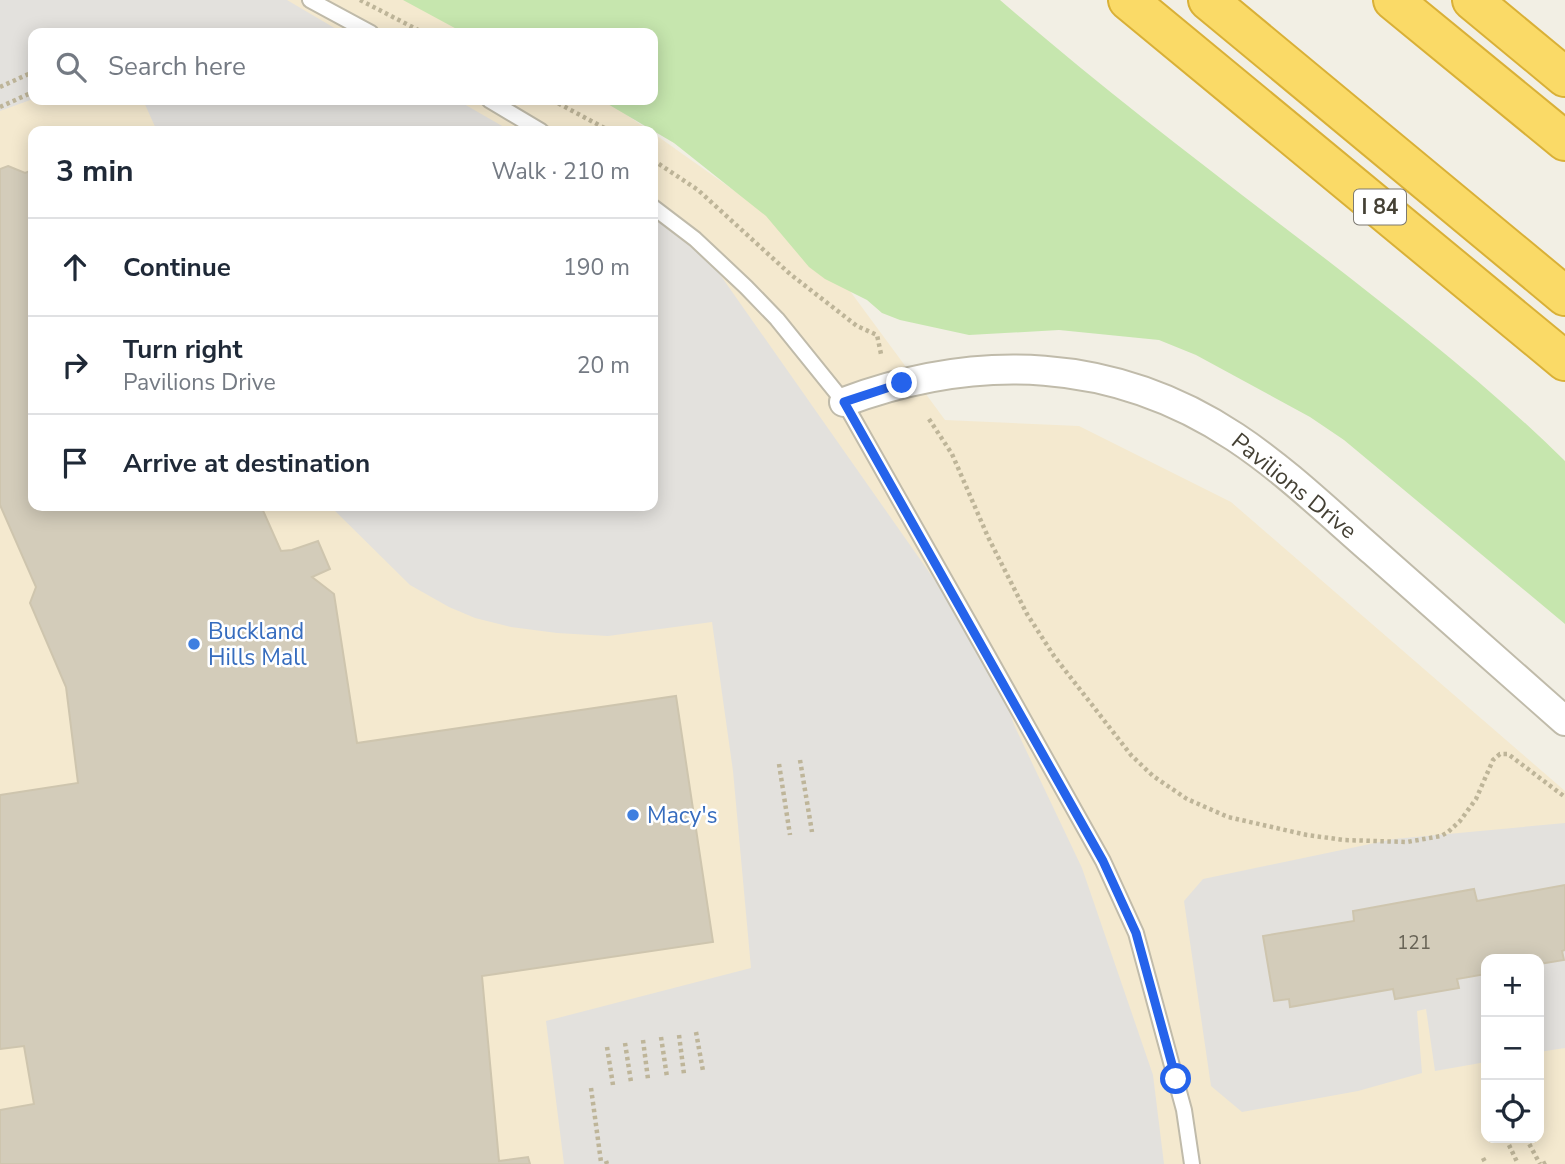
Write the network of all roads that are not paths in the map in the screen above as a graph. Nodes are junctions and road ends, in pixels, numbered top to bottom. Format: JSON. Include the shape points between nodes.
{"nodes":[{"id":1,"x":310,"y":0,"type":"edge"},
{"id":2,"x":1128,"y":0,"type":"edge"},
{"id":3,"x":1208,"y":0,"type":"edge"},
{"id":4,"x":1393,"y":0,"type":"edge"},
{"id":5,"x":1472,"y":0,"type":"edge"},
{"id":6,"x":1480,"y":0,"type":"edge"},
{"id":7,"x":362,"y":28,"type":"edge"},
{"id":8,"x":1565,"y":55,"type":"edge"},
{"id":9,"x":1565,"y":76,"type":"edge"},
{"id":10,"x":497,"y":105,"type":"edge"},
{"id":11,"x":533,"y":126,"type":"edge"},
{"id":12,"x":1565,"y":141,"type":"edge"},
{"id":13,"x":658,"y":210,"type":"edge"},
{"id":14,"x":1565,"y":296,"type":"edge"},
{"id":15,"x":1511,"y":316,"type":"junction"},
{"id":16,"x":1565,"y":361,"type":"edge"},
{"id":17,"x":1565,"y":385,"type":"edge"},
{"id":18,"x":844,"y":402,"type":"junction"},
{"id":19,"x":1565,"y":721,"type":"edge"},
{"id":20,"x":1192,"y":1164,"type":"edge"}],
"edges":[{"from":1,"to":7,"type":"lane"},
{"from":2,"to":15,"type":"highway","number":"I 84"},
{"from":3,"to":14,"type":"highway"},
{"from":4,"to":12,"type":"highway"},
{"from":5,"to":9,"type":"highway"},
{"from":6,"to":8,"type":"highway"},
{"from":10,"to":11,"type":"lane"},
{"from":13,"to":18,"type":"lane","via":[[695,239],[777,319]]},
{"from":15,"to":16,"type":"highway","number":"I 84"},
{"from":15,"to":17,"type":"highway"},
{"from":18,"to":19,"type":"street","name":"Pavilions Drive","via":[[918,379],[996,368],[1078,375],[1167,401],[1219,427],[1274,465]]},
{"from":18,"to":20,"type":"lane","via":[[1103,861],[1136,933],[1184,1110]]}]}
